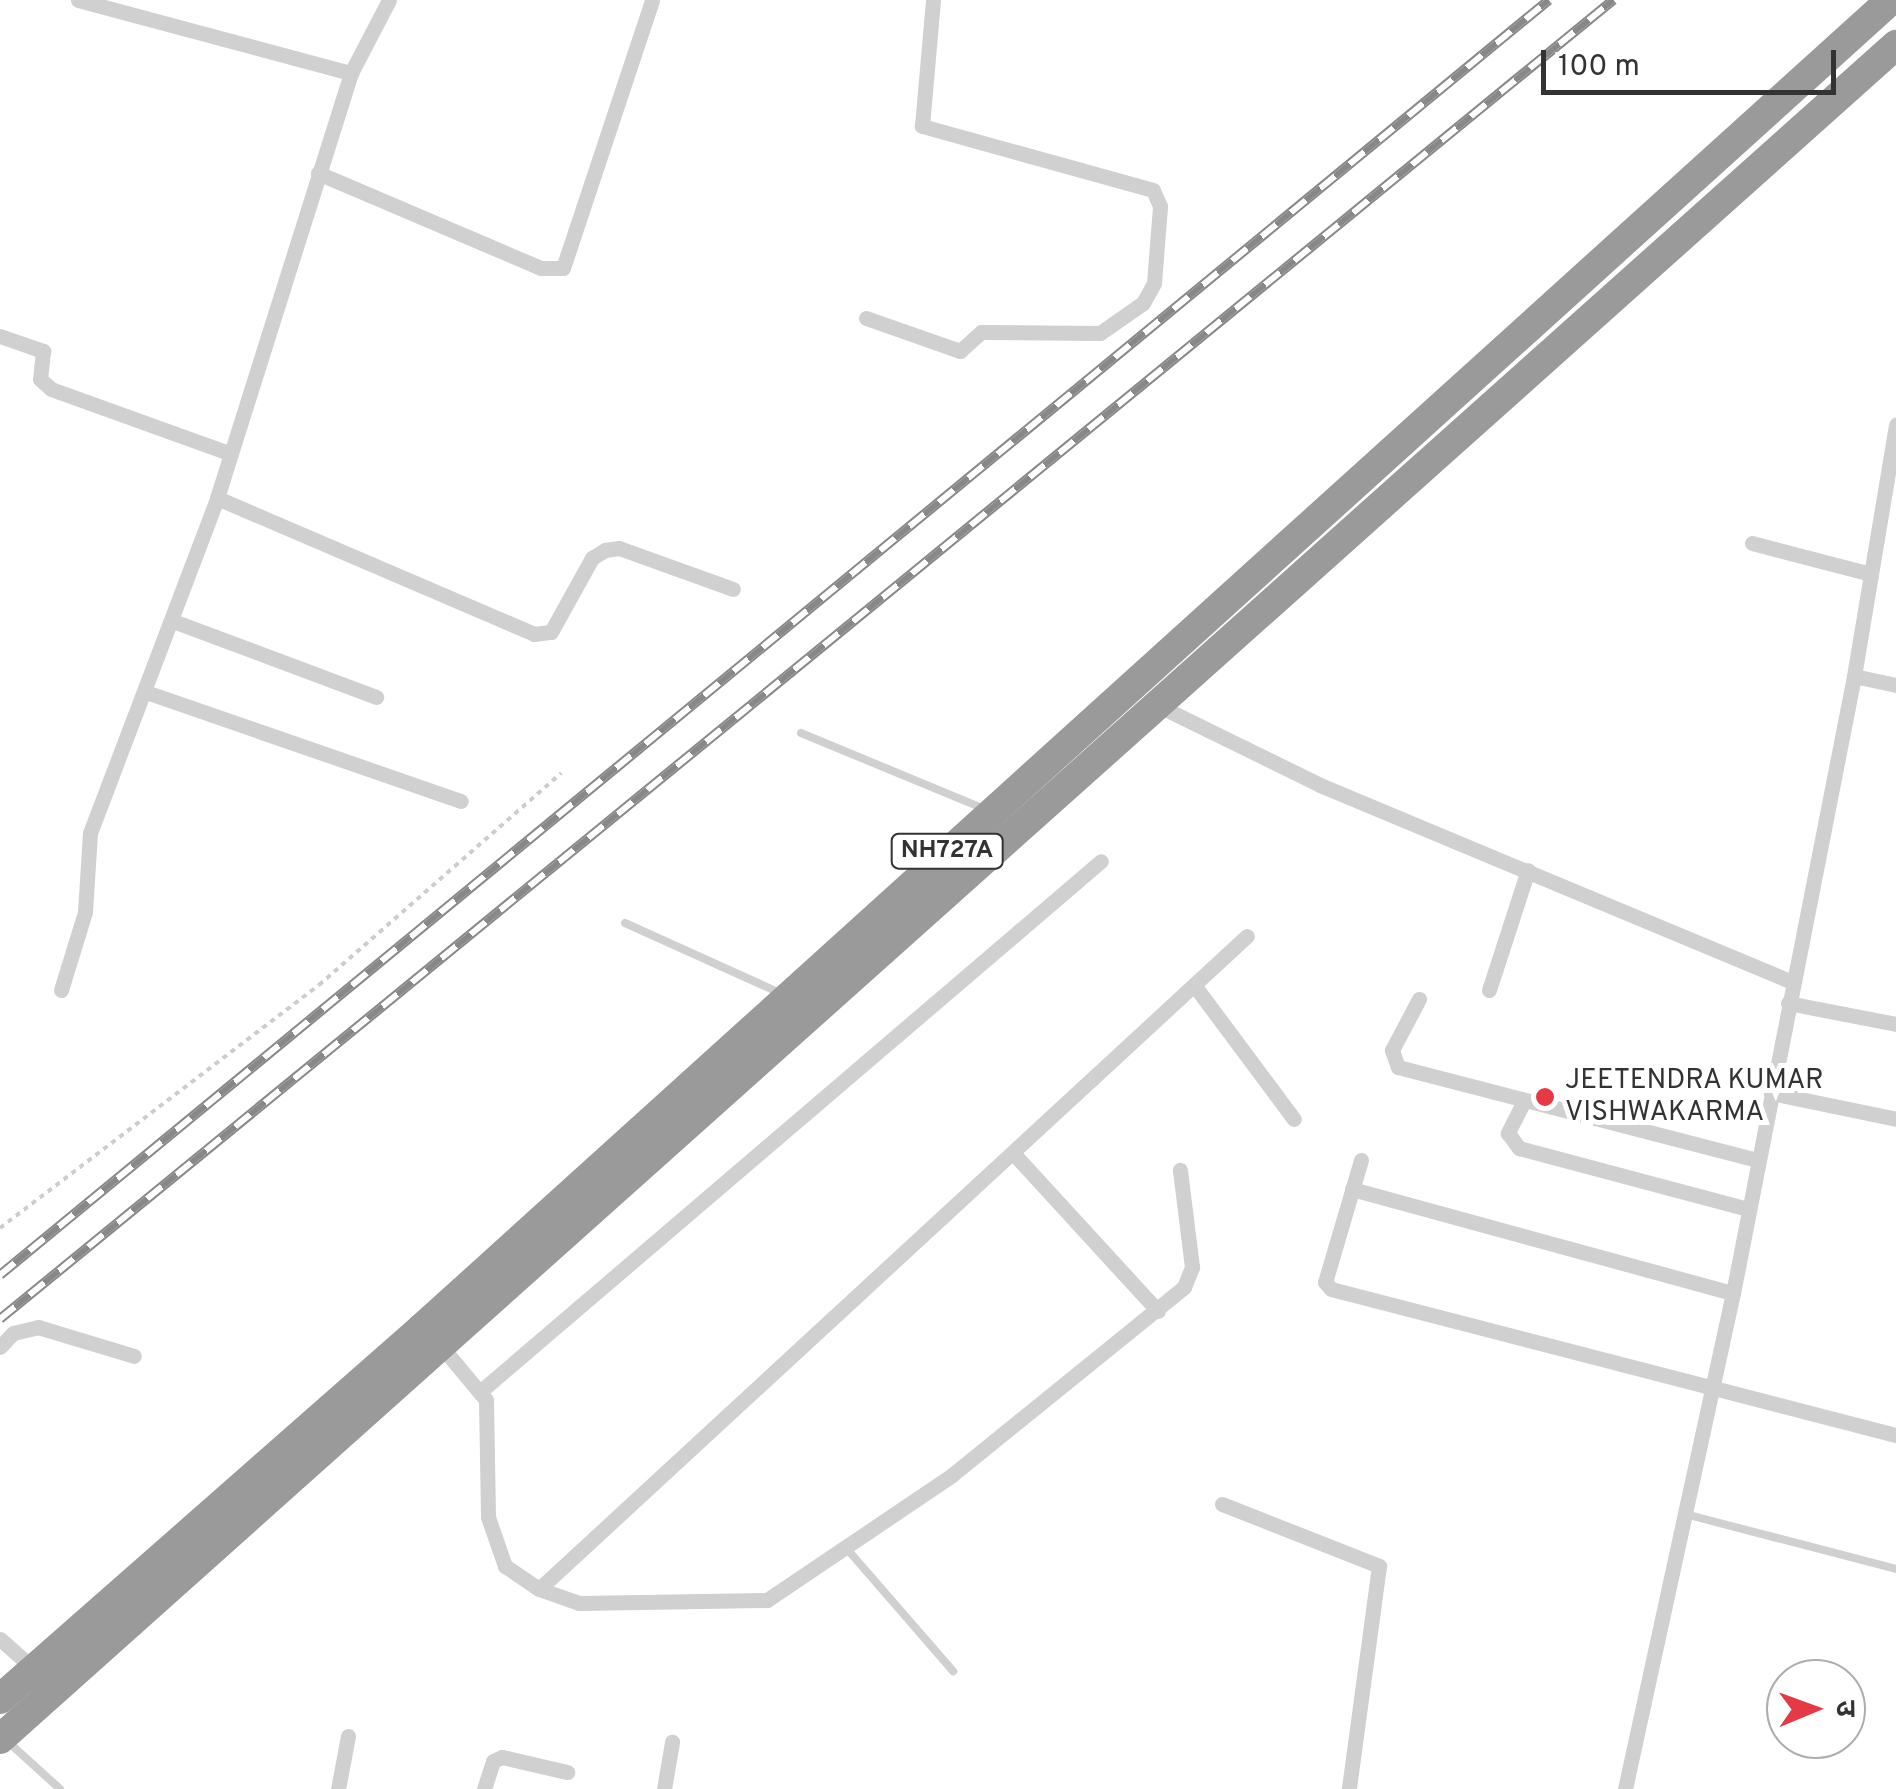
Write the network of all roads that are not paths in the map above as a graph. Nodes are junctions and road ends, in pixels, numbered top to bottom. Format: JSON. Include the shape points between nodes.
{"nodes":[{"id":1,"x":78,"y":0,"type":"edge"},
{"id":2,"x":389,"y":0,"type":"edge"},
{"id":3,"x":652,"y":0,"type":"edge"},
{"id":4,"x":933,"y":0,"type":"edge"},
{"id":5,"x":1891,"y":0,"type":"edge"},
{"id":6,"x":1896,"y":46,"type":"edge"},
{"id":7,"x":351,"y":73,"type":"junction"},
{"id":8,"x":318,"y":173,"type":"junction"},
{"id":9,"x":866,"y":318,"type":"dead end"},
{"id":10,"x":0,"y":336,"type":"edge"},
{"id":11,"x":1896,"y":424,"type":"edge"},
{"id":12,"x":1894,"y":443,"type":"edge"},
{"id":13,"x":226,"y":452,"type":"junction"},
{"id":14,"x":217,"y":498,"type":"junction"},
{"id":15,"x":1752,"y":543,"type":"dead end"},
{"id":16,"x":1871,"y":574,"type":"junction"},
{"id":17,"x":733,"y":589,"type":"dead end"},
{"id":18,"x":172,"y":620,"type":"junction"},
{"id":19,"x":1854,"y":676,"type":"junction"},
{"id":20,"x":1896,"y":684,"type":"edge"},
{"id":21,"x":146,"y":692,"type":"junction"},
{"id":22,"x":376,"y":697,"type":"dead end"},
{"id":23,"x":1155,"y":704,"type":"junction"},
{"id":24,"x":802,"y":734,"type":"dead end"},
{"id":25,"x":460,"y":801,"type":"dead end"},
{"id":26,"x":991,"y":811,"type":"junction"},
{"id":27,"x":1101,"y":861,"type":"dead end"},
{"id":28,"x":1528,"y":870,"type":"junction"},
{"id":29,"x":625,"y":923,"type":"dead end"},
{"id":30,"x":1247,"y":936,"type":"dead end"},
{"id":31,"x":1792,"y":982,"type":"junction"},
{"id":32,"x":1194,"y":985,"type":"junction"},
{"id":33,"x":61,"y":990,"type":"dead end"},
{"id":34,"x":1489,"y":990,"type":"dead end"},
{"id":35,"x":787,"y":996,"type":"junction"},
{"id":36,"x":1420,"y":999,"type":"dead end"},
{"id":37,"x":1788,"y":1003,"type":"junction"},
{"id":38,"x":1896,"y":1024,"type":"edge"},
{"id":39,"x":1770,"y":1093,"type":"junction"},
{"id":40,"x":1524,"y":1101,"type":"junction"},
{"id":41,"x":1294,"y":1119,"type":"dead end"},
{"id":42,"x":1896,"y":1119,"type":"edge"},
{"id":43,"x":1014,"y":1154,"type":"junction"},
{"id":44,"x":1360,"y":1160,"type":"dead end"},
{"id":45,"x":1758,"y":1160,"type":"junction"},
{"id":46,"x":1180,"y":1170,"type":"dead end"},
{"id":47,"x":1352,"y":1189,"type":"junction"},
{"id":48,"x":1748,"y":1209,"type":"junction"},
{"id":49,"x":1733,"y":1293,"type":"junction"},
{"id":50,"x":1158,"y":1311,"type":"junction"},
{"id":51,"x":441,"y":1346,"type":"junction"},
{"id":52,"x":0,"y":1347,"type":"edge"},
{"id":53,"x":134,"y":1356,"type":"dead end"},
{"id":54,"x":1712,"y":1389,"type":"junction"},
{"id":55,"x":482,"y":1390,"type":"junction"},
{"id":56,"x":1896,"y":1435,"type":"edge"},
{"id":57,"x":1222,"y":1504,"type":"dead end"},
{"id":58,"x":1685,"y":1514,"type":"junction"},
{"id":59,"x":847,"y":1548,"type":"junction"},
{"id":60,"x":1896,"y":1569,"type":"edge"},
{"id":61,"x":539,"y":1589,"type":"junction"},
{"id":62,"x":0,"y":1639,"type":"edge"},
{"id":63,"x":34,"y":1668,"type":"junction"},
{"id":64,"x":953,"y":1671,"type":"dead end"},
{"id":65,"x":0,"y":1699,"type":"edge"},
{"id":66,"x":348,"y":1736,"type":"dead end"},
{"id":67,"x":1,"y":1738,"type":"edge"},
{"id":68,"x":672,"y":1742,"type":"dead end"},
{"id":69,"x":567,"y":1772,"type":"dead end"},
{"id":70,"x":60,"y":1789,"type":"edge"},
{"id":71,"x":338,"y":1789,"type":"edge"},
{"id":72,"x":484,"y":1789,"type":"edge"},
{"id":73,"x":664,"y":1789,"type":"edge"},
{"id":74,"x":1349,"y":1789,"type":"edge"},
{"id":75,"x":1625,"y":1789,"type":"edge"}],
"edges":[{"from":1,"to":7,"type":"street"},
{"from":2,"to":7,"type":"street"},
{"from":3,"to":8,"type":"street","via":[[563,268],[542,268]]},
{"from":4,"to":9,"type":"street","via":[[922,126],[1153,190],[1160,206],[1154,283],[1143,302],[1100,333],[981,332],[960,351]]},
{"from":5,"to":26,"type":"highway","number":"NH727A"},
{"from":6,"to":23,"type":"highway","number":"NH727A"},
{"from":7,"to":8,"type":"street"},
{"from":8,"to":13,"type":"street"},
{"from":10,"to":13,"type":"street","via":[[43,352],[40,380],[51,389]]},
{"from":11,"to":12,"type":"street"},
{"from":12,"to":16,"type":"street"},
{"from":13,"to":14,"type":"street"},
{"from":14,"to":17,"type":"street","via":[[534,634],[551,632],[592,558],[605,550],[619,548]]},
{"from":14,"to":18,"type":"street"},
{"from":15,"to":16,"type":"street"},
{"from":16,"to":19,"type":"street"},
{"from":18,"to":21,"type":"street"},
{"from":18,"to":22,"type":"street"},
{"from":19,"to":20,"type":"street"},
{"from":19,"to":31,"type":"street"},
{"from":21,"to":25,"type":"street"},
{"from":21,"to":33,"type":"street","via":[[90,833],[85,912]]},
{"from":23,"to":28,"type":"street","via":[[1320,784]]},
{"from":23,"to":51,"type":"highway","number":"NH727A"},
{"from":24,"to":26,"type":"lane"},
{"from":26,"to":35,"type":"highway","number":"NH727A"},
{"from":27,"to":55,"type":"street"},
{"from":28,"to":31,"type":"street"},
{"from":28,"to":34,"type":"street"},
{"from":29,"to":35,"type":"lane"},
{"from":30,"to":32,"type":"street"},
{"from":31,"to":37,"type":"street"},
{"from":32,"to":41,"type":"street"},
{"from":32,"to":43,"type":"street"},
{"from":35,"to":63,"type":"highway","number":"NH727A"},
{"from":36,"to":40,"type":"street","via":[[1392,1050],[1398,1068]]},
{"from":37,"to":38,"type":"street"},
{"from":37,"to":39,"type":"street"},
{"from":39,"to":42,"type":"street"},
{"from":39,"to":45,"type":"street"},
{"from":40,"to":45,"type":"street"},
{"from":40,"to":48,"type":"street","via":[[1508,1133],[1519,1148]]},
{"from":43,"to":50,"type":"street"},
{"from":43,"to":61,"type":"street"},
{"from":44,"to":47,"type":"street"},
{"from":45,"to":48,"type":"street"},
{"from":46,"to":50,"type":"street","via":[[1192,1267],[1184,1287]]},
{"from":47,"to":49,"type":"street"},
{"from":47,"to":54,"type":"street","via":[[1326,1282],[1331,1289]]},
{"from":48,"to":49,"type":"street"},
{"from":49,"to":54,"type":"street"},
{"from":50,"to":59,"type":"street","via":[[952,1475]]},
{"from":51,"to":55,"type":"street"},
{"from":51,"to":67,"type":"highway","number":"NH727A"},
{"from":52,"to":53,"type":"street","via":[[13,1333],[38,1327]]},
{"from":54,"to":56,"type":"street"},
{"from":54,"to":58,"type":"street"},
{"from":55,"to":61,"type":"street","via":[[489,1416],[490,1537],[505,1566]]},
{"from":57,"to":74,"type":"street","via":[[1379,1566]]},
{"from":58,"to":60,"type":"lane"},
{"from":58,"to":75,"type":"street"},
{"from":59,"to":61,"type":"street","via":[[792,1588],[747,1604],[604,1606]]},
{"from":59,"to":64,"type":"lane"},
{"from":62,"to":63,"type":"street"},
{"from":63,"to":65,"type":"highway","number":"NH727A"},
{"from":66,"to":71,"type":"street"},
{"from":67,"to":70,"type":"lane"},
{"from":68,"to":73,"type":"street"},
{"from":69,"to":72,"type":"street","via":[[502,1757],[493,1762]]}]}
